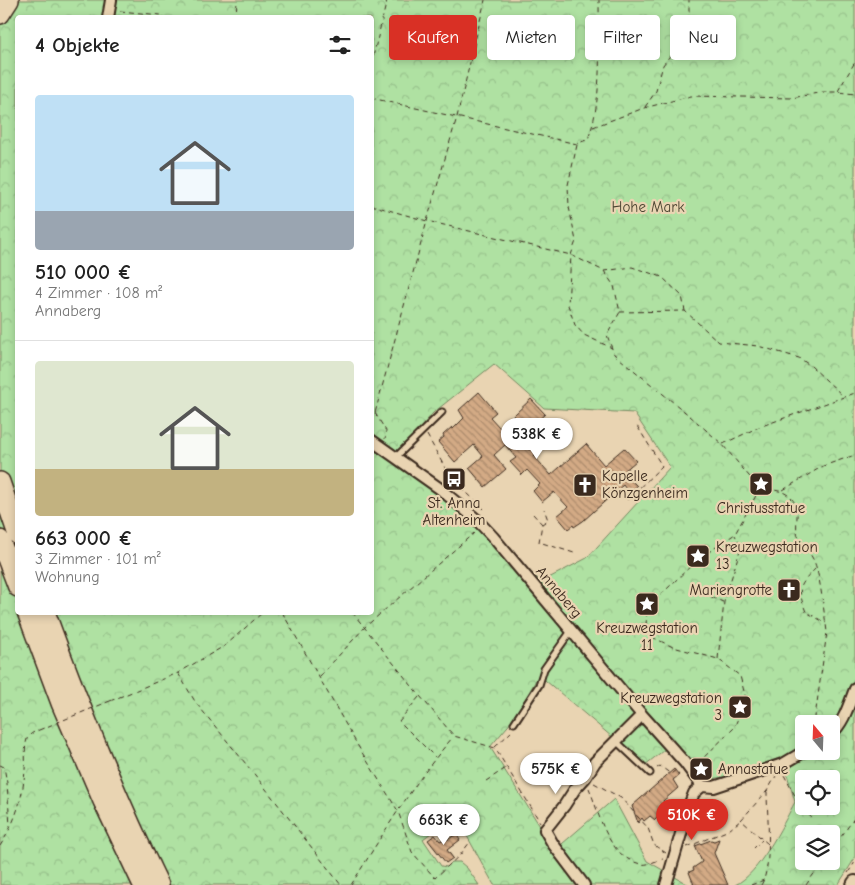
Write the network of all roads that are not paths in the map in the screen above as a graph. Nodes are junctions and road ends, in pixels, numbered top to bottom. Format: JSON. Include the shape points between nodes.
{"nodes":[{"id":1,"x":9,"y":0,"type":"edge"},
{"id":2,"x":0,"y":14,"type":"edge"},
{"id":3,"x":442,"y":412,"type":"dead end"},
{"id":4,"x":374,"y":442,"type":"edge"},
{"id":5,"x":396,"y":457,"type":"junction"},
{"id":6,"x":0,"y":482,"type":"edge"},
{"id":7,"x":15,"y":526,"type":"edge"},
{"id":8,"x":0,"y":540,"type":"edge"},
{"id":9,"x":15,"y":579,"type":"edge"},
{"id":10,"x":28,"y":615,"type":"edge"},
{"id":11,"x":46,"y":615,"type":"edge"},
{"id":12,"x":572,"y":630,"type":"junction"},
{"id":13,"x":855,"y":689,"type":"edge"},
{"id":14,"x":642,"y":715,"type":"junction"},
{"id":15,"x":514,"y":722,"type":"dead end"},
{"id":16,"x":840,"y":723,"type":"edge"},
{"id":17,"x":616,"y":741,"type":"junction"},
{"id":18,"x":795,"y":758,"type":"edge"},
{"id":19,"x":650,"y":773,"type":"road end"},
{"id":20,"x":702,"y":786,"type":"junction"},
{"id":21,"x":143,"y":885,"type":"edge"},
{"id":22,"x":159,"y":885,"type":"edge"},
{"id":23,"x":584,"y":885,"type":"edge"},
{"id":24,"x":666,"y":885,"type":"edge"}],
"edges":[{"from":1,"to":2,"type":"highway"},
{"from":3,"to":5,"type":"lane"},
{"from":4,"to":5,"type":"street","name":"Annaberg"},
{"from":5,"to":12,"type":"street","name":"Annaberg","via":[[476,519]]},
{"from":6,"to":7,"type":"highway"},
{"from":8,"to":9,"type":"highway"},
{"from":10,"to":21,"type":"highway","via":[[65,712]]},
{"from":11,"to":22,"type":"highway","via":[[114,790]]},
{"from":12,"to":14,"type":"street","name":"Annaberg"},
{"from":12,"to":15,"type":"lane","via":[[544,669],[539,685]]},
{"from":13,"to":16,"type":"street"},
{"from":14,"to":17,"type":"street"},
{"from":14,"to":20,"type":"street","name":"Annaberg"},
{"from":17,"to":19,"type":"lane"},
{"from":17,"to":23,"type":"street","via":[[594,762],[545,830]]},
{"from":18,"to":20,"type":"street","via":[[782,766],[714,787]]},
{"from":20,"to":24,"type":"street","via":[[690,803]]}]}
